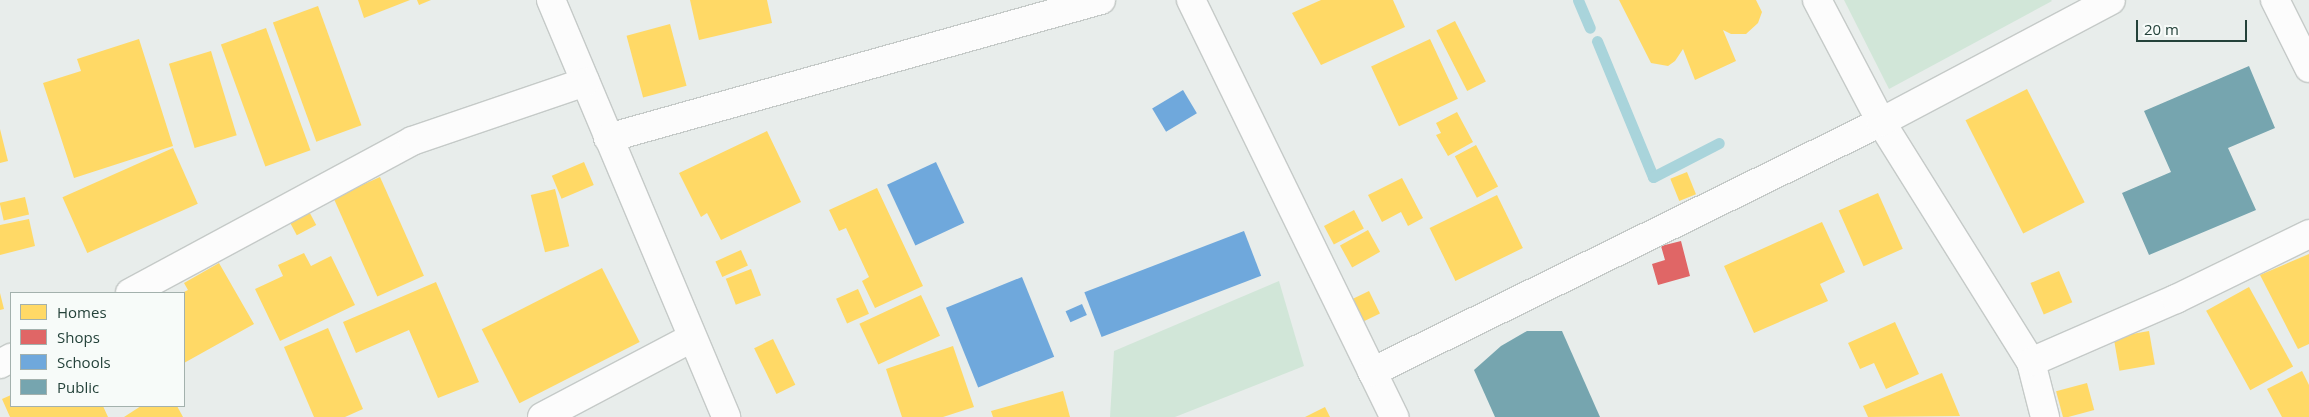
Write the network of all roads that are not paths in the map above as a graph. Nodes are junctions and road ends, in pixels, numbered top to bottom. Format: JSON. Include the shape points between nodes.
{"nodes":[{"id":1,"x":551,"y":0,"type":"edge"},
{"id":2,"x":1100,"y":0,"type":"edge"},
{"id":3,"x":1191,"y":0,"type":"edge"},
{"id":4,"x":1817,"y":0,"type":"edge"},
{"id":5,"x":2111,"y":0,"type":"edge"},
{"id":6,"x":2276,"y":0,"type":"edge"},
{"id":7,"x":2309,"y":68,"type":"edge"},
{"id":8,"x":585,"y":82,"type":"junction"},
{"id":9,"x":1881,"y":122,"type":"junction"},
{"id":10,"x":608,"y":138,"type":"junction"},
{"id":11,"x":2309,"y":234,"type":"edge"},
{"id":12,"x":132,"y":292,"type":"edge"},
{"id":13,"x":692,"y":338,"type":"junction"},
{"id":14,"x":2031,"y":362,"type":"junction"},
{"id":15,"x":1372,"y":372,"type":"junction"},
{"id":16,"x":542,"y":417,"type":"edge"},
{"id":17,"x":726,"y":417,"type":"edge"},
{"id":18,"x":1394,"y":417,"type":"edge"},
{"id":19,"x":2045,"y":417,"type":"edge"}],
"edges":[{"from":1,"to":8,"type":"street"},
{"from":2,"to":10,"type":"street"},
{"from":3,"to":15,"type":"street"},
{"from":4,"to":9,"type":"street"},
{"from":5,"to":9,"type":"street"},
{"from":6,"to":7,"type":"street"},
{"from":8,"to":10,"type":"street"},
{"from":8,"to":12,"type":"street","via":[[412,141]]},
{"from":9,"to":14,"type":"street"},
{"from":9,"to":15,"type":"street"},
{"from":10,"to":13,"type":"street"},
{"from":11,"to":14,"type":"street","via":[[2176,299]]},
{"from":13,"to":16,"type":"street"},
{"from":13,"to":17,"type":"street"},
{"from":14,"to":19,"type":"street"},
{"from":15,"to":18,"type":"street"}]}
